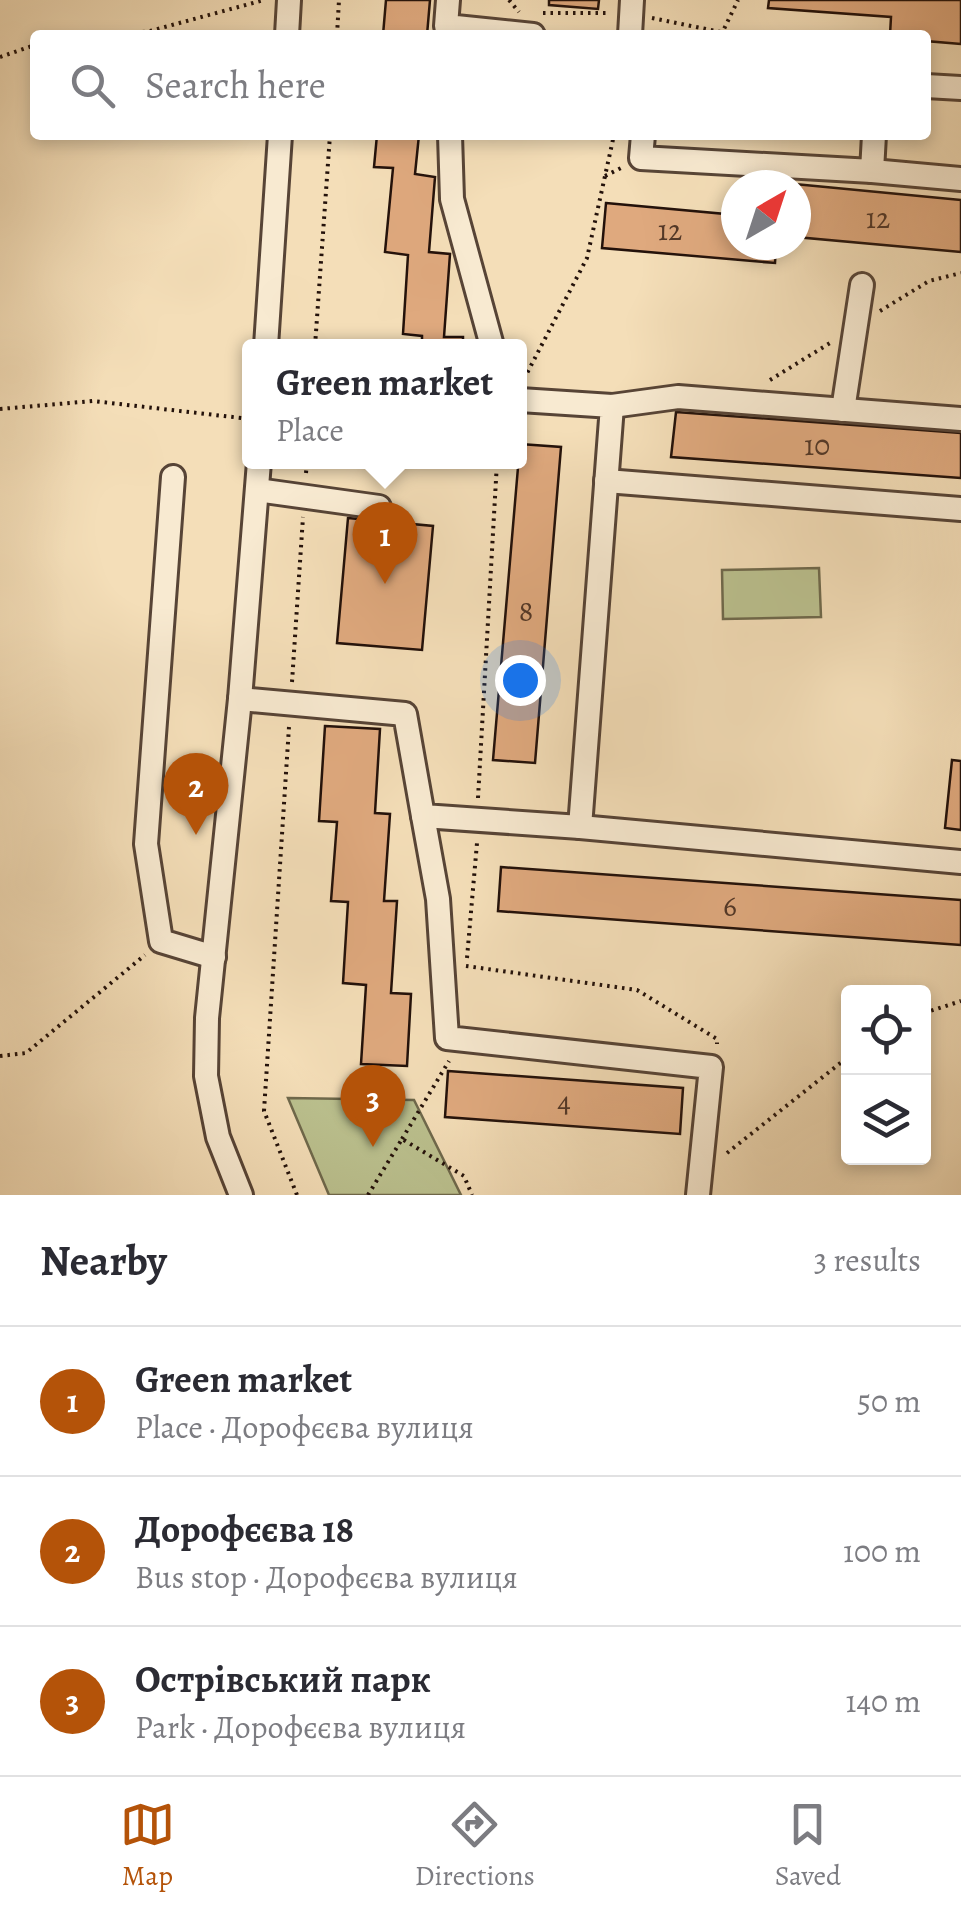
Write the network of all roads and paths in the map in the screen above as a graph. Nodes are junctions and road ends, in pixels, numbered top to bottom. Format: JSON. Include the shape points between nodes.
{"nodes":[{"id":1,"x":264,"y":0,"type":"edge"},
{"id":2,"x":289,"y":0,"type":"edge"},
{"id":3,"x":340,"y":0,"type":"edge"},
{"id":4,"x":448,"y":0,"type":"edge"},
{"id":5,"x":509,"y":0,"type":"edge"},
{"id":6,"x":738,"y":0,"type":"edge"},
{"id":7,"x":520,"y":13,"type":"dead end"},
{"id":8,"x":631,"y":16,"type":"edge"},
{"id":9,"x":535,"y":24,"type":"edge"},
{"id":10,"x":157,"y":30,"type":"edge"},
{"id":11,"x":287,"y":30,"type":"edge"},
{"id":12,"x":337,"y":30,"type":"edge"},
{"id":13,"x":447,"y":30,"type":"edge"},
{"id":14,"x":460,"y":30,"type":"edge"},
{"id":15,"x":706,"y":30,"type":"edge"},
{"id":16,"x":723,"y":30,"type":"edge"},
{"id":17,"x":30,"y":47,"type":"edge"},
{"id":18,"x":0,"y":57,"type":"edge"},
{"id":19,"x":931,"y":86,"type":"edge"},
{"id":20,"x":961,"y":88,"type":"edge"},
{"id":21,"x":280,"y":140,"type":"edge"},
{"id":22,"x":330,"y":140,"type":"edge"},
{"id":23,"x":450,"y":140,"type":"edge"},
{"id":24,"x":613,"y":140,"type":"edge"},
{"id":25,"x":643,"y":140,"type":"edge"},
{"id":26,"x":874,"y":140,"type":"edge"},
{"id":27,"x":872,"y":171,"type":"junction"},
{"id":28,"x":961,"y":179,"type":"edge"},
{"id":29,"x":961,"y":274,"type":"edge"},
{"id":30,"x":862,"y":285,"type":"dead end"},
{"id":31,"x":856,"y":326,"type":"junction"},
{"id":32,"x":266,"y":339,"type":"edge"},
{"id":33,"x":315,"y":339,"type":"edge"},
{"id":34,"x":490,"y":339,"type":"edge"},
{"id":35,"x":527,"y":374,"type":"edge"},
{"id":36,"x":756,"y":388,"type":"dead end"},
{"id":37,"x":527,"y":400,"type":"edge"},
{"id":38,"x":612,"y":406,"type":"junction"},
{"id":39,"x":0,"y":410,"type":"edge"},
{"id":40,"x":844,"y":410,"type":"junction"},
{"id":41,"x":242,"y":419,"type":"edge"},
{"id":42,"x":961,"y":420,"type":"edge"},
{"id":43,"x":258,"y":469,"type":"edge"},
{"id":44,"x":306,"y":469,"type":"edge"},
{"id":45,"x":497,"y":469,"type":"edge"},
{"id":46,"x":173,"y":477,"type":"dead end"},
{"id":47,"x":606,"y":481,"type":"junction"},
{"id":48,"x":257,"y":490,"type":"junction"},
{"id":49,"x":304,"y":497,"type":"junction"},
{"id":50,"x":380,"y":507,"type":"dead end"},
{"id":51,"x":961,"y":509,"type":"edge"},
{"id":52,"x":240,"y":699,"type":"junction"},
{"id":53,"x":291,"y":704,"type":"junction"},
{"id":54,"x":422,"y":816,"type":"junction"},
{"id":55,"x":478,"y":820,"type":"junction"},
{"id":56,"x":580,"y":827,"type":"junction"},
{"id":57,"x":961,"y":862,"type":"edge"},
{"id":58,"x":161,"y":942,"type":"junction"},
{"id":59,"x":214,"y":958,"type":"junction"},
{"id":60,"x":466,"y":962,"type":"dead end"},
{"id":61,"x":961,"y":1000,"type":"edge"},
{"id":62,"x":931,"y":1011,"type":"edge"},
{"id":63,"x":0,"y":1056,"type":"edge"},
{"id":64,"x":841,"y":1063,"type":"edge"},
{"id":65,"x":698,"y":1186,"type":"edge"},
{"id":66,"x":241,"y":1195,"type":"edge"},
{"id":67,"x":297,"y":1195,"type":"edge"},
{"id":68,"x":368,"y":1195,"type":"edge"},
{"id":69,"x":472,"y":1195,"type":"edge"}],
"edges":[{"from":1,"to":10,"type":"path"},
{"from":2,"to":11,"type":"street"},
{"from":3,"to":12,"type":"path"},
{"from":4,"to":13,"type":"street"},
{"from":5,"to":7,"type":"path"},
{"from":6,"to":16,"type":"path"},
{"from":8,"to":9,"type":"path"},
{"from":8,"to":15,"type":"path"},
{"from":9,"to":14,"type":"street"},
{"from":17,"to":18,"type":"path"},
{"from":19,"to":20,"type":"street"},
{"from":21,"to":32,"type":"street"},
{"from":22,"to":33,"type":"path"},
{"from":23,"to":34,"type":"street","via":[[452,199]]},
{"from":24,"to":35,"type":"path","via":[[587,258]]},
{"from":25,"to":27,"type":"street","via":[[642,158]]},
{"from":26,"to":27,"type":"street"},
{"from":27,"to":28,"type":"street"},
{"from":29,"to":31,"type":"path","via":[[929,281]]},
{"from":30,"to":31,"type":"street"},
{"from":31,"to":36,"type":"path"},
{"from":31,"to":40,"type":"street"},
{"from":37,"to":38,"type":"street"},
{"from":38,"to":40,"type":"street","via":[[678,397]]},
{"from":38,"to":47,"type":"street"},
{"from":39,"to":41,"type":"path","via":[[93,401]]},
{"from":40,"to":42,"type":"street"},
{"from":43,"to":48,"type":"street"},
{"from":44,"to":49,"type":"path"},
{"from":45,"to":55,"type":"path"},
{"from":46,"to":58,"type":"street","via":[[146,844]]},
{"from":47,"to":51,"type":"street"},
{"from":47,"to":56,"type":"street"},
{"from":48,"to":49,"type":"street"},
{"from":48,"to":52,"type":"street"},
{"from":49,"to":50,"type":"street"},
{"from":49,"to":53,"type":"path"},
{"from":52,"to":53,"type":"street"},
{"from":52,"to":59,"type":"street"},
{"from":53,"to":54,"type":"street","via":[[405,714]]},
{"from":53,"to":67,"type":"path","via":[[264,1111]]},
{"from":54,"to":55,"type":"street"},
{"from":54,"to":65,"type":"street","via":[[438,898],[447,1038],[710,1067]]},
{"from":55,"to":56,"type":"street"},
{"from":55,"to":60,"type":"path"},
{"from":56,"to":57,"type":"street"},
{"from":58,"to":59,"type":"street"},
{"from":58,"to":63,"type":"path","via":[[26,1052]]},
{"from":59,"to":66,"type":"street","via":[[206,1076],[218,1137]]},
{"from":61,"to":62,"type":"path"},
{"from":64,"to":65,"type":"path"},
{"from":68,"to":69,"type":"path","via":[[402,1139],[464,1176]]}]}
